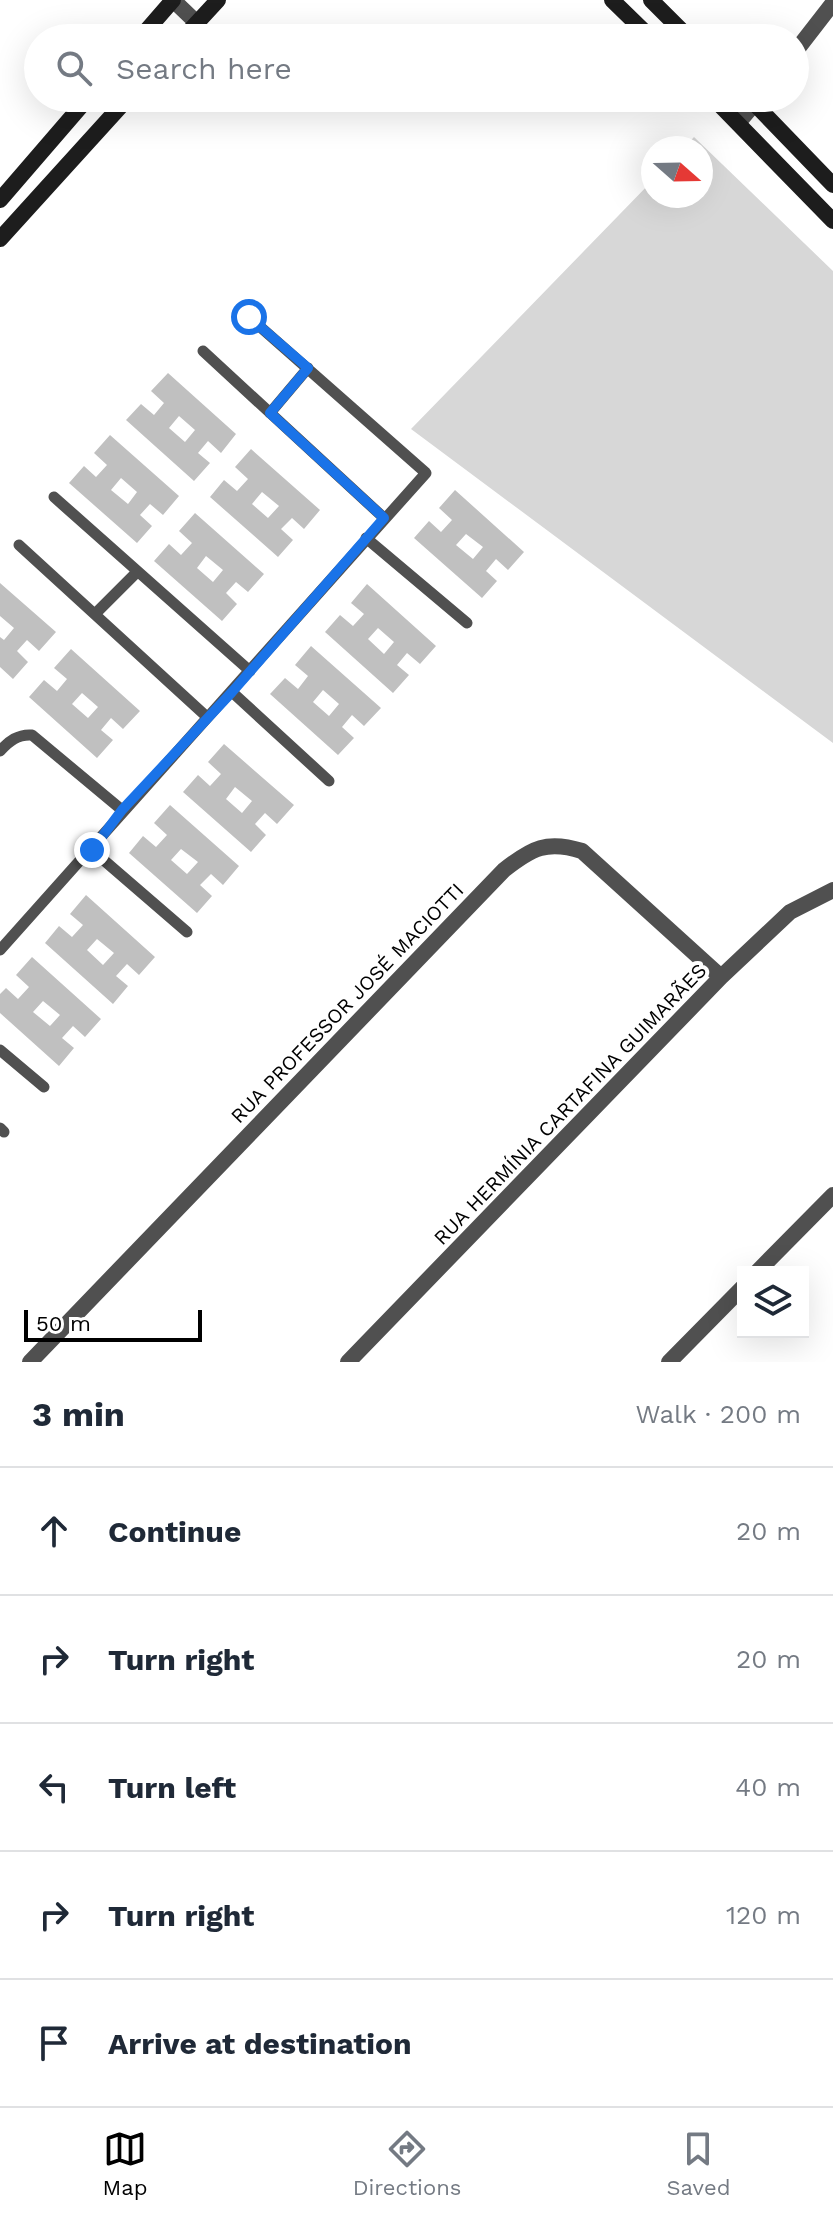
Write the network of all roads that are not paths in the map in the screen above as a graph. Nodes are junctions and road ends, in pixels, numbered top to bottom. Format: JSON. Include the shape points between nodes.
{"nodes":[{"id":1,"x":173,"y":0,"type":"edge"},
{"id":2,"x":218,"y":0,"type":"edge"},
{"id":3,"x":612,"y":0,"type":"edge"},
{"id":4,"x":651,"y":0,"type":"edge"},
{"id":5,"x":833,"y":3,"type":"edge"},
{"id":6,"x":197,"y":23,"type":"joint"},
{"id":7,"x":152,"y":24,"type":"edge"},
{"id":8,"x":637,"y":24,"type":"edge"},
{"id":9,"x":675,"y":24,"type":"edge"},
{"id":10,"x":809,"y":34,"type":"edge"},
{"id":11,"x":76,"y":112,"type":"edge"},
{"id":12,"x":115,"y":112,"type":"edge"},
{"id":13,"x":727,"y":112,"type":"edge"},
{"id":14,"x":746,"y":112,"type":"edge"},
{"id":15,"x":765,"y":112,"type":"edge"},
{"id":16,"x":738,"y":123,"type":"junction"},
{"id":17,"x":833,"y":185,"type":"edge"},
{"id":18,"x":0,"y":200,"type":"edge"},
{"id":19,"x":833,"y":221,"type":"edge"},
{"id":20,"x":0,"y":239,"type":"edge"},
{"id":21,"x":249,"y":317,"type":"dead end"},
{"id":22,"x":203,"y":351,"type":"dead end"},
{"id":23,"x":308,"y":368,"type":"junction"},
{"id":24,"x":270,"y":413,"type":"junction"},
{"id":25,"x":54,"y":497,"type":"dead end"},
{"id":26,"x":384,"y":518,"type":"junction"},
{"id":27,"x":366,"y":538,"type":"junction"},
{"id":28,"x":19,"y":545,"type":"dead end"},
{"id":29,"x":137,"y":572,"type":"junction"},
{"id":30,"x":95,"y":614,"type":"junction"},
{"id":31,"x":467,"y":623,"type":"dead end"},
{"id":32,"x":250,"y":671,"type":"junction"},
{"id":33,"x":232,"y":692,"type":"junction"},
{"id":34,"x":207,"y":717,"type":"junction"},
{"id":35,"x":0,"y":751,"type":"edge"},
{"id":36,"x":329,"y":781,"type":"dead end"},
{"id":37,"x":122,"y":810,"type":"junction"},
{"id":38,"x":92,"y":850,"type":"junction"},
{"id":39,"x":833,"y":890,"type":"edge"},
{"id":40,"x":187,"y":932,"type":"dead end"},
{"id":41,"x":0,"y":950,"type":"edge"},
{"id":42,"x":721,"y":977,"type":"junction"},
{"id":43,"x":0,"y":1050,"type":"edge"},
{"id":44,"x":44,"y":1087,"type":"dead end"},
{"id":45,"x":833,"y":1195,"type":"edge"},
{"id":46,"x":763,"y":1266,"type":"edge"},
{"id":47,"x":737,"y":1293,"type":"edge"},
{"id":48,"x":30,"y":1362,"type":"edge"},
{"id":49,"x":348,"y":1362,"type":"edge"},
{"id":50,"x":669,"y":1362,"type":"edge"}],
"edges":[{"from":1,"to":6,"type":"street"},
{"from":1,"to":7,"type":"street"},
{"from":2,"to":6,"type":"street"},
{"from":3,"to":8,"type":"street"},
{"from":4,"to":9,"type":"street"},
{"from":5,"to":10,"type":"street"},
{"from":11,"to":18,"type":"street"},
{"from":12,"to":20,"type":"street"},
{"from":13,"to":16,"type":"street"},
{"from":14,"to":16,"type":"street"},
{"from":15,"to":17,"type":"street"},
{"from":16,"to":19,"type":"street"},
{"from":21,"to":23,"type":"lane"},
{"from":22,"to":24,"type":"lane"},
{"from":23,"to":24,"type":"lane"},
{"from":23,"to":26,"type":"lane","via":[[426,473]]},
{"from":24,"to":26,"type":"lane"},
{"from":25,"to":29,"type":"lane"},
{"from":26,"to":27,"type":"lane"},
{"from":27,"to":31,"type":"lane"},
{"from":27,"to":32,"type":"lane"},
{"from":28,"to":30,"type":"lane"},
{"from":29,"to":30,"type":"lane"},
{"from":29,"to":32,"type":"lane"},
{"from":30,"to":34,"type":"lane"},
{"from":32,"to":33,"type":"lane"},
{"from":33,"to":34,"type":"lane"},
{"from":33,"to":36,"type":"lane"},
{"from":34,"to":37,"type":"lane"},
{"from":35,"to":37,"type":"lane","via":[[23,734],[32,735]]},
{"from":37,"to":38,"type":"lane"},
{"from":38,"to":40,"type":"lane"},
{"from":38,"to":41,"type":"lane"},
{"from":39,"to":42,"type":"street","name":"RUA HERMÍNIA CARTAFINA GUIMARÃES","via":[[790,912]]},
{"from":42,"to":48,"type":"street","name":"RUA PROFESSOR JOSÉ MACIOTTI","via":[[582,851],[552,844],[522,856]]},
{"from":42,"to":49,"type":"street","name":"RUA HERMÍNIA CARTAFINA GUIMARÃES"},
{"from":43,"to":44,"type":"lane"},
{"from":45,"to":46,"type":"street"},
{"from":47,"to":50,"type":"street"}]}
